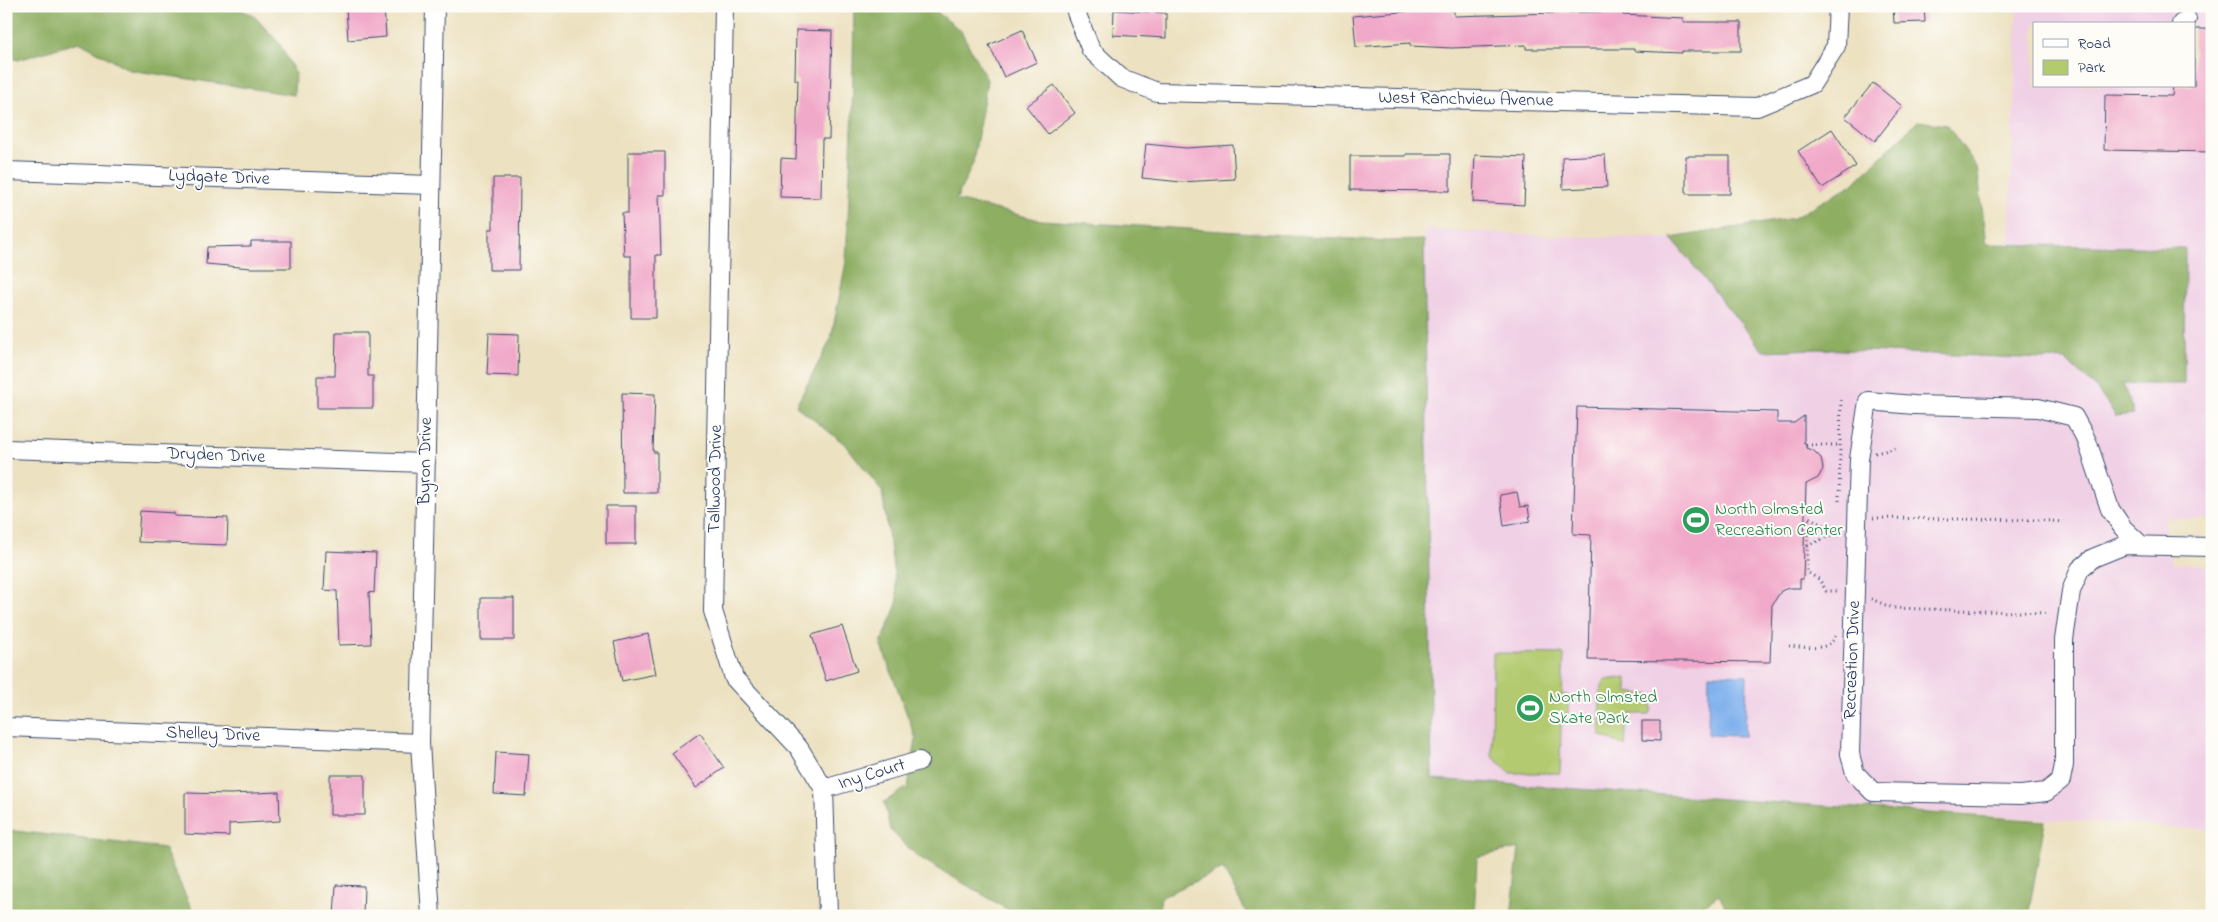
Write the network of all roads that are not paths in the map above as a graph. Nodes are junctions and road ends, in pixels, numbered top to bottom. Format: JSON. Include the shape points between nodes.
{"nodes":[{"id":1,"x":435,"y":6,"type":"edge"},
{"id":2,"x":724,"y":6,"type":"edge"},
{"id":3,"x":1076,"y":6,"type":"edge"},
{"id":4,"x":1838,"y":6,"type":"edge"},
{"id":5,"x":6,"y":171,"type":"edge"},
{"id":6,"x":431,"y":185,"type":"junction"},
{"id":7,"x":6,"y":448,"type":"edge"},
{"id":8,"x":426,"y":463,"type":"junction"},
{"id":9,"x":2141,"y":545,"type":"junction"},
{"id":10,"x":2212,"y":547,"type":"edge"},
{"id":11,"x":6,"y":727,"type":"edge"},
{"id":12,"x":420,"y":743,"type":"junction"},
{"id":13,"x":919,"y":761,"type":"dead end"},
{"id":14,"x":824,"y":789,"type":"junction"},
{"id":15,"x":431,"y":916,"type":"edge"},
{"id":16,"x":828,"y":916,"type":"edge"}],
"edges":[{"from":1,"to":6,"type":"street","name":"Byron Drive"},
{"from":2,"to":14,"type":"street","name":"Tallwood Drive","via":[[713,611],[734,678],[799,748]]},
{"from":3,"to":4,"type":"street","name":"West Ranchview Avenue","via":[[1091,50],[1121,78],[1157,92],[1757,107],[1812,84],[1836,46]]},
{"from":5,"to":6,"type":"street","name":"Lydgate Drive"},
{"from":6,"to":8,"type":"street","name":"Byron Drive"},
{"from":7,"to":8,"type":"street","name":"Dryden Drive"},
{"from":8,"to":12,"type":"street","name":"Byron Drive"},
{"from":9,"to":9,"type":"street","name":"Recreation Drive","via":[[2125,545],[2093,558],[2080,569],[2071,591],[2064,640],[2064,765],[2061,780],[2054,786],[2046,792],[2021,795],[1873,792],[1854,774],[1850,754],[1859,459],[1868,401],[2038,408],[2074,417],[2087,441],[2110,509],[2123,528]]},
{"from":9,"to":10,"type":"street","name":"Recreation Drive"},
{"from":11,"to":12,"type":"street","name":"Shelley Drive"},
{"from":12,"to":15,"type":"street","name":"Byron Drive"},
{"from":13,"to":14,"type":"street","name":"Iny Court"},
{"from":14,"to":16,"type":"street","name":"Tallwood Drive"}]}
